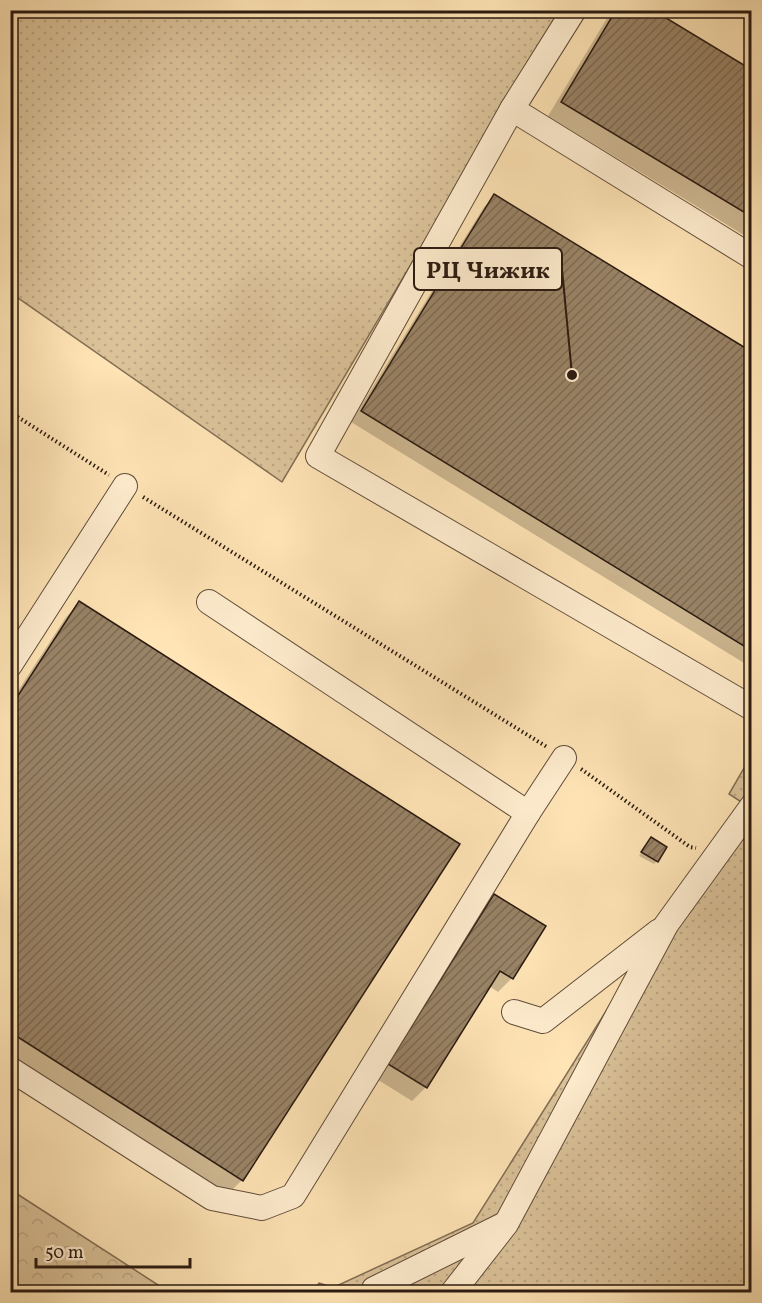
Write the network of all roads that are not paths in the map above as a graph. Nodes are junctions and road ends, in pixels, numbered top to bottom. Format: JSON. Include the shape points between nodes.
{"nodes":[{"id":1,"x":574,"y":10,"type":"edge"},
{"id":2,"x":512,"y":109,"type":"junction"},
{"id":3,"x":752,"y":257,"type":"edge"},
{"id":4,"x":125,"y":486,"type":"road end"},
{"id":5,"x":209,"y":602,"type":"dead end"},
{"id":6,"x":10,"y":666,"type":"edge"},
{"id":7,"x":752,"y":708,"type":"edge"},
{"id":8,"x":564,"y":758,"type":"road end"},
{"id":9,"x":752,"y":806,"type":"edge"},
{"id":10,"x":528,"y":813,"type":"junction"},
{"id":11,"x":666,"y":926,"type":"junction"},
{"id":12,"x":514,"y":1012,"type":"dead end"},
{"id":13,"x":10,"y":1069,"type":"edge"},
{"id":14,"x":506,"y":1224,"type":"junction"},
{"id":15,"x":374,"y":1289,"type":"dead end"},
{"id":16,"x":453,"y":1293,"type":"edge"}],
"edges":[{"from":1,"to":2,"type":"street"},
{"from":2,"to":3,"type":"street"},
{"from":2,"to":7,"type":"street","via":[[318,456]]},
{"from":4,"to":6,"type":"street"},
{"from":5,"to":10,"type":"street"},
{"from":8,"to":10,"type":"street"},
{"from":9,"to":11,"type":"street"},
{"from":10,"to":13,"type":"street","via":[[293,1196],[262,1208],[212,1198]]},
{"from":11,"to":12,"type":"street","via":[[543,1021]]},
{"from":11,"to":14,"type":"street"},
{"from":14,"to":15,"type":"street"},
{"from":14,"to":16,"type":"street"}]}
